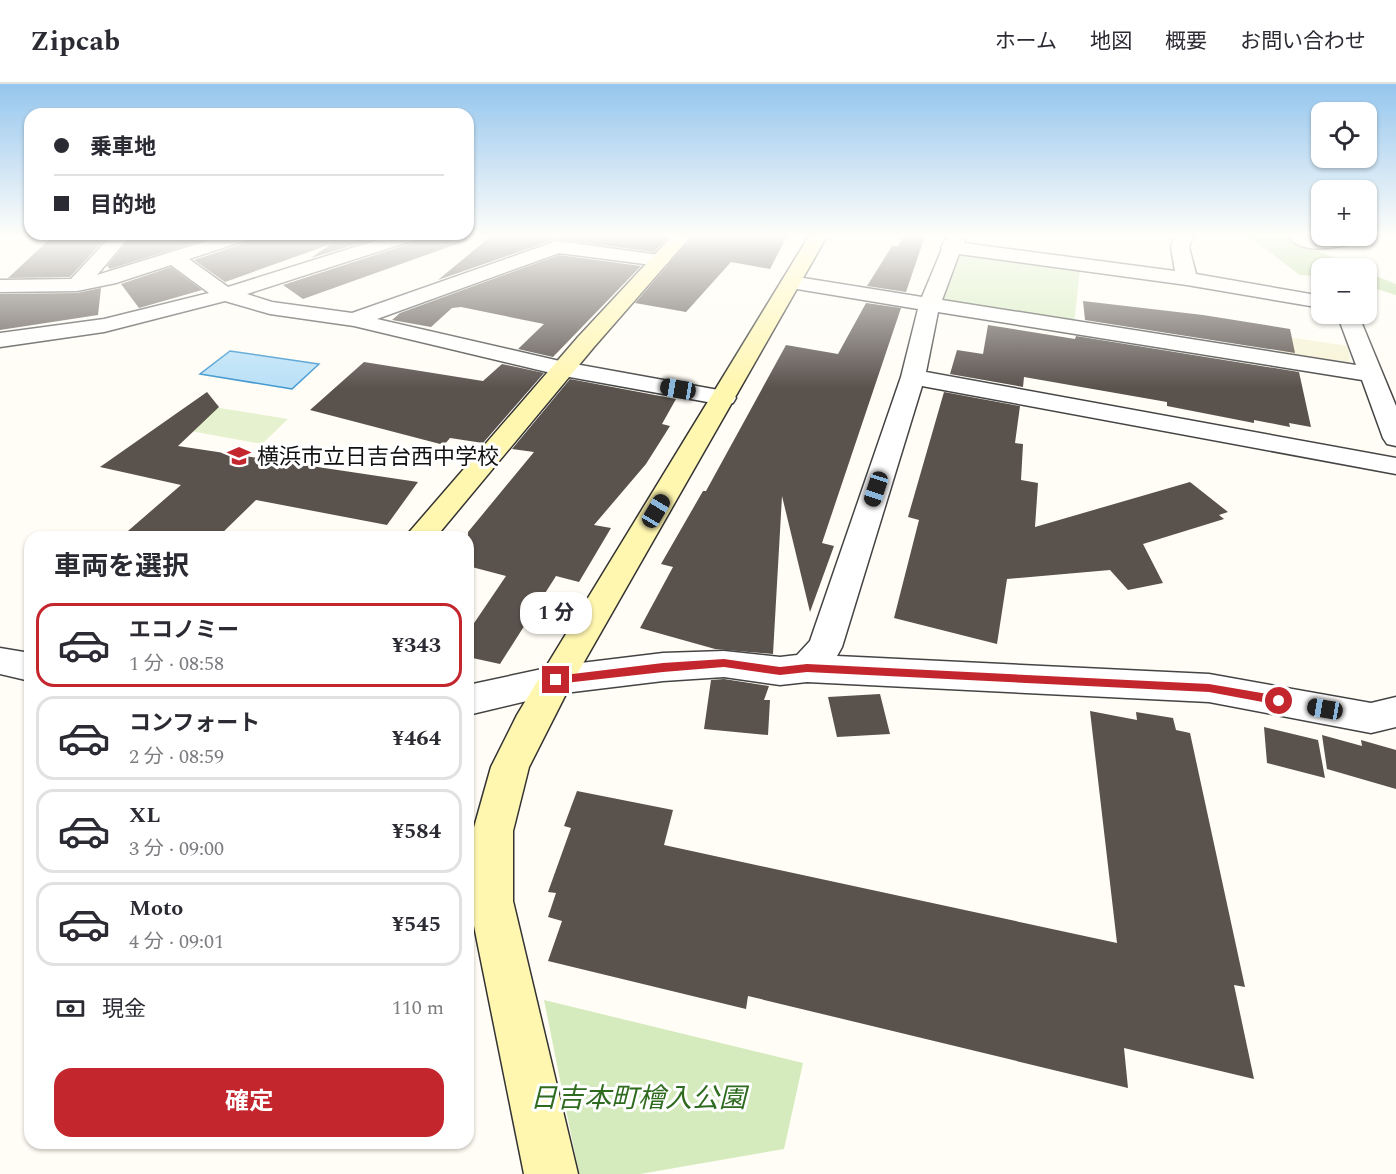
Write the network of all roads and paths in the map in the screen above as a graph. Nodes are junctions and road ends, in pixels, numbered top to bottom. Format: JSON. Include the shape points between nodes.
{"nodes":[{"id":1,"x":214,"y":287,"type":"edge"},
{"id":2,"x":247,"y":287,"type":"edge"},
{"id":3,"x":446,"y":287,"type":"edge"},
{"id":4,"x":636,"y":287,"type":"edge"},
{"id":5,"x":788,"y":287,"type":"edge"},
{"id":6,"x":820,"y":287,"type":"edge"},
{"id":7,"x":936,"y":287,"type":"edge"},
{"id":8,"x":1233,"y":287,"type":"edge"},
{"id":9,"x":224,"y":294,"type":"junction"},
{"id":10,"x":1311,"y":300,"type":"edge"},
{"id":11,"x":929,"y":305,"type":"junction"},
{"id":12,"x":354,"y":320,"type":"junction"},
{"id":13,"x":1351,"y":324,"type":"edge"},
{"id":14,"x":0,"y":340,"type":"edge"},
{"id":15,"x":564,"y":369,"type":"junction"},
{"id":16,"x":1372,"y":375,"type":"junction"},
{"id":17,"x":913,"y":377,"type":"junction"},
{"id":18,"x":724,"y":398,"type":"junction"},
{"id":19,"x":1396,"y":438,"type":"edge"},
{"id":20,"x":1396,"y":465,"type":"edge"},
{"id":21,"x":425,"y":531,"type":"edge"},
{"id":22,"x":0,"y":661,"type":"edge"},
{"id":23,"x":24,"y":666,"type":"edge"},
{"id":24,"x":807,"y":668,"type":"junction"},
{"id":25,"x":556,"y":680,"type":"junction"},
{"id":26,"x":474,"y":699,"type":"edge"},
{"id":27,"x":1388,"y":721,"type":"edge"},
{"id":28,"x":551,"y":1174,"type":"edge"}],
"edges":[{"from":1,"to":9,"type":"street"},
{"from":2,"to":9,"type":"street"},
{"from":3,"to":12,"type":"street"},
{"from":4,"to":15,"type":"street"},
{"from":5,"to":18,"type":"street"},
{"from":6,"to":11,"type":"street"},
{"from":7,"to":11,"type":"street"},
{"from":8,"to":10,"type":"street"},
{"from":9,"to":12,"type":"street","via":[[270,308]]},
{"from":9,"to":14,"type":"street","via":[[148,317]]},
{"from":11,"to":16,"type":"street"},
{"from":11,"to":17,"type":"street"},
{"from":12,"to":15,"type":"street"},
{"from":13,"to":16,"type":"street"},
{"from":15,"to":18,"type":"street"},
{"from":15,"to":21,"type":"street"},
{"from":16,"to":19,"type":"street"},
{"from":17,"to":20,"type":"street"},
{"from":17,"to":24,"type":"street","via":[[825,647]]},
{"from":18,"to":25,"type":"street"},
{"from":22,"to":23,"type":"street"},
{"from":24,"to":25,"type":"street","via":[[780,671],[724,663]]},
{"from":24,"to":27,"type":"street","via":[[1209,688]]},
{"from":25,"to":26,"type":"street"},
{"from":25,"to":28,"type":"street","via":[[510,767],[493,831],[490,902]]}]}
